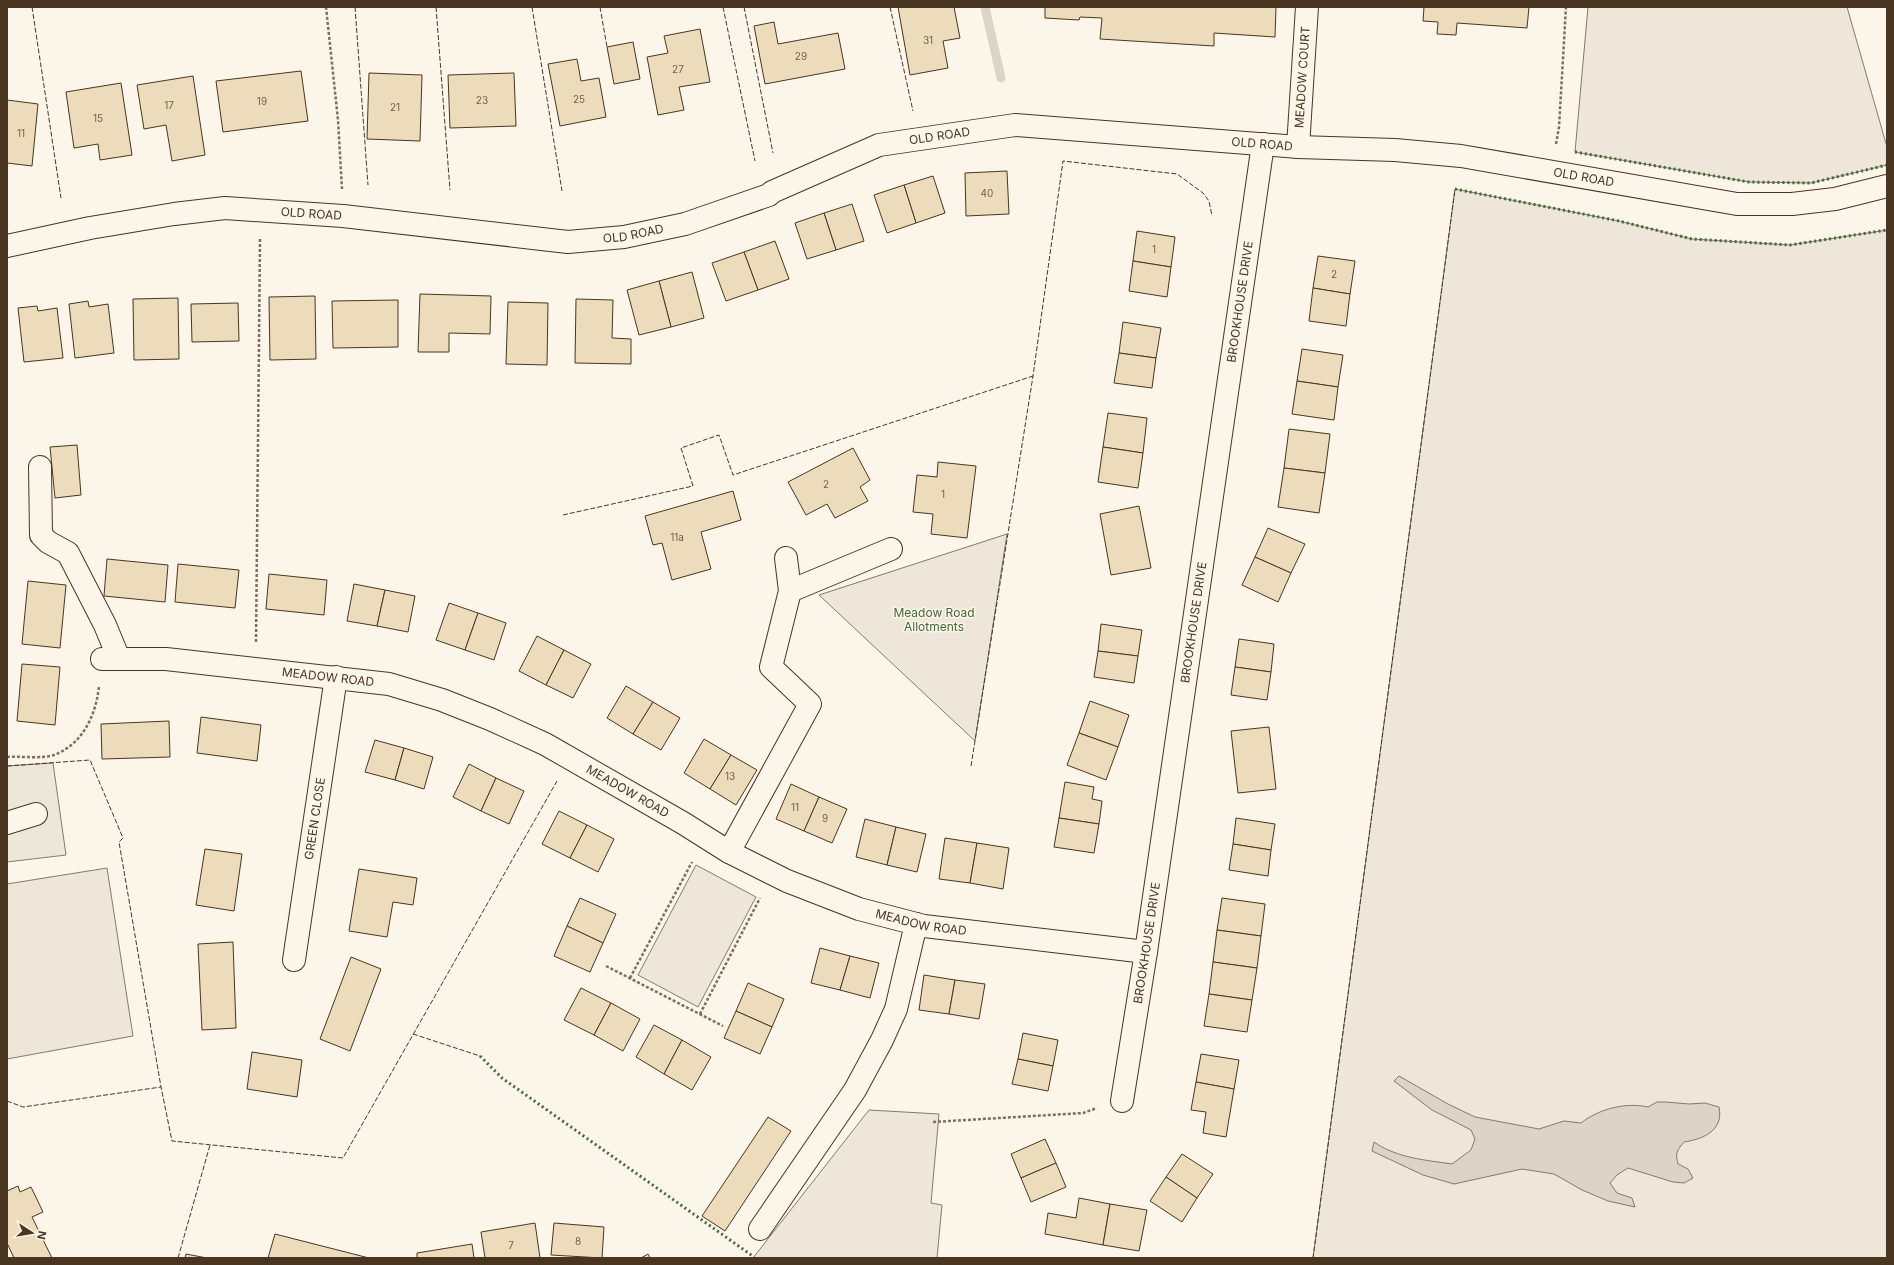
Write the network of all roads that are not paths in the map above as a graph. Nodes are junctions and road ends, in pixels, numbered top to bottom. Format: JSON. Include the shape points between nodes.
{"nodes":[{"id":1,"x":1307,"y":7,"type":"edge"},
{"id":2,"x":1263,"y":144,"type":"junction"},
{"id":3,"x":1298,"y":147,"type":"junction"},
{"id":4,"x":1887,"y":186,"type":"edge"},
{"id":5,"x":7,"y":246,"type":"edge"},
{"id":6,"x":40,"y":467,"type":"dead end"},
{"id":7,"x":891,"y":549,"type":"dead end"},
{"id":8,"x":786,"y":558,"type":"dead end"},
{"id":9,"x":790,"y":591,"type":"junction"},
{"id":10,"x":336,"y":677,"type":"junction"},
{"id":11,"x":36,"y":814,"type":"dead end"},
{"id":12,"x":7,"y":823,"type":"edge"},
{"id":13,"x":730,"y":852,"type":"junction"},
{"id":14,"x":916,"y":924,"type":"junction"},
{"id":15,"x":1146,"y":952,"type":"junction"},
{"id":16,"x":294,"y":960,"type":"dead end"},
{"id":17,"x":1122,"y":1101,"type":"road end"},
{"id":18,"x":760,"y":1229,"type":"dead end"}],
"edges":[{"from":1,"to":3,"type":"street","name":"MEADOW COURT"},
{"from":2,"to":3,"type":"street","name":"OLD ROAD"},
{"from":2,"to":5,"type":"street","name":"OLD ROAD","via":[[1015,125],[879,145],[769,195],[685,224],[624,237],[568,242],[343,216],[225,208],[90,228]]},
{"from":2,"to":15,"type":"street","name":"BROOKHOUSE DRIVE"},
{"from":3,"to":4,"type":"street","name":"OLD ROAD","via":[[1410,151],[1461,156],[1737,204],[1792,204],[1835,199]]},
{"from":6,"to":10,"type":"street","name":"MEADOW ROAD","via":[[41,535],[68,553],[102,618],[111,659],[166,659]]},
{"from":7,"to":9,"type":"street"},
{"from":8,"to":9,"type":"street"},
{"from":9,"to":13,"type":"street","via":[[771,667],[810,704]]},
{"from":10,"to":13,"type":"street","name":"MEADOW ROAD","via":[[389,684],[442,700],[490,719],[552,748]]},
{"from":10,"to":16,"type":"street","name":"GREEN CLOSE"},
{"from":11,"to":12,"type":"street"},
{"from":13,"to":14,"type":"street","name":"MEADOW ROAD","via":[[773,874],[859,909]]},
{"from":14,"to":15,"type":"street","name":"MEADOW ROAD"},
{"from":14,"to":18,"type":"street","via":[[896,1009],[882,1040],[855,1090]]},
{"from":15,"to":17,"type":"street","name":"BROOKHOUSE DRIVE"}]}
